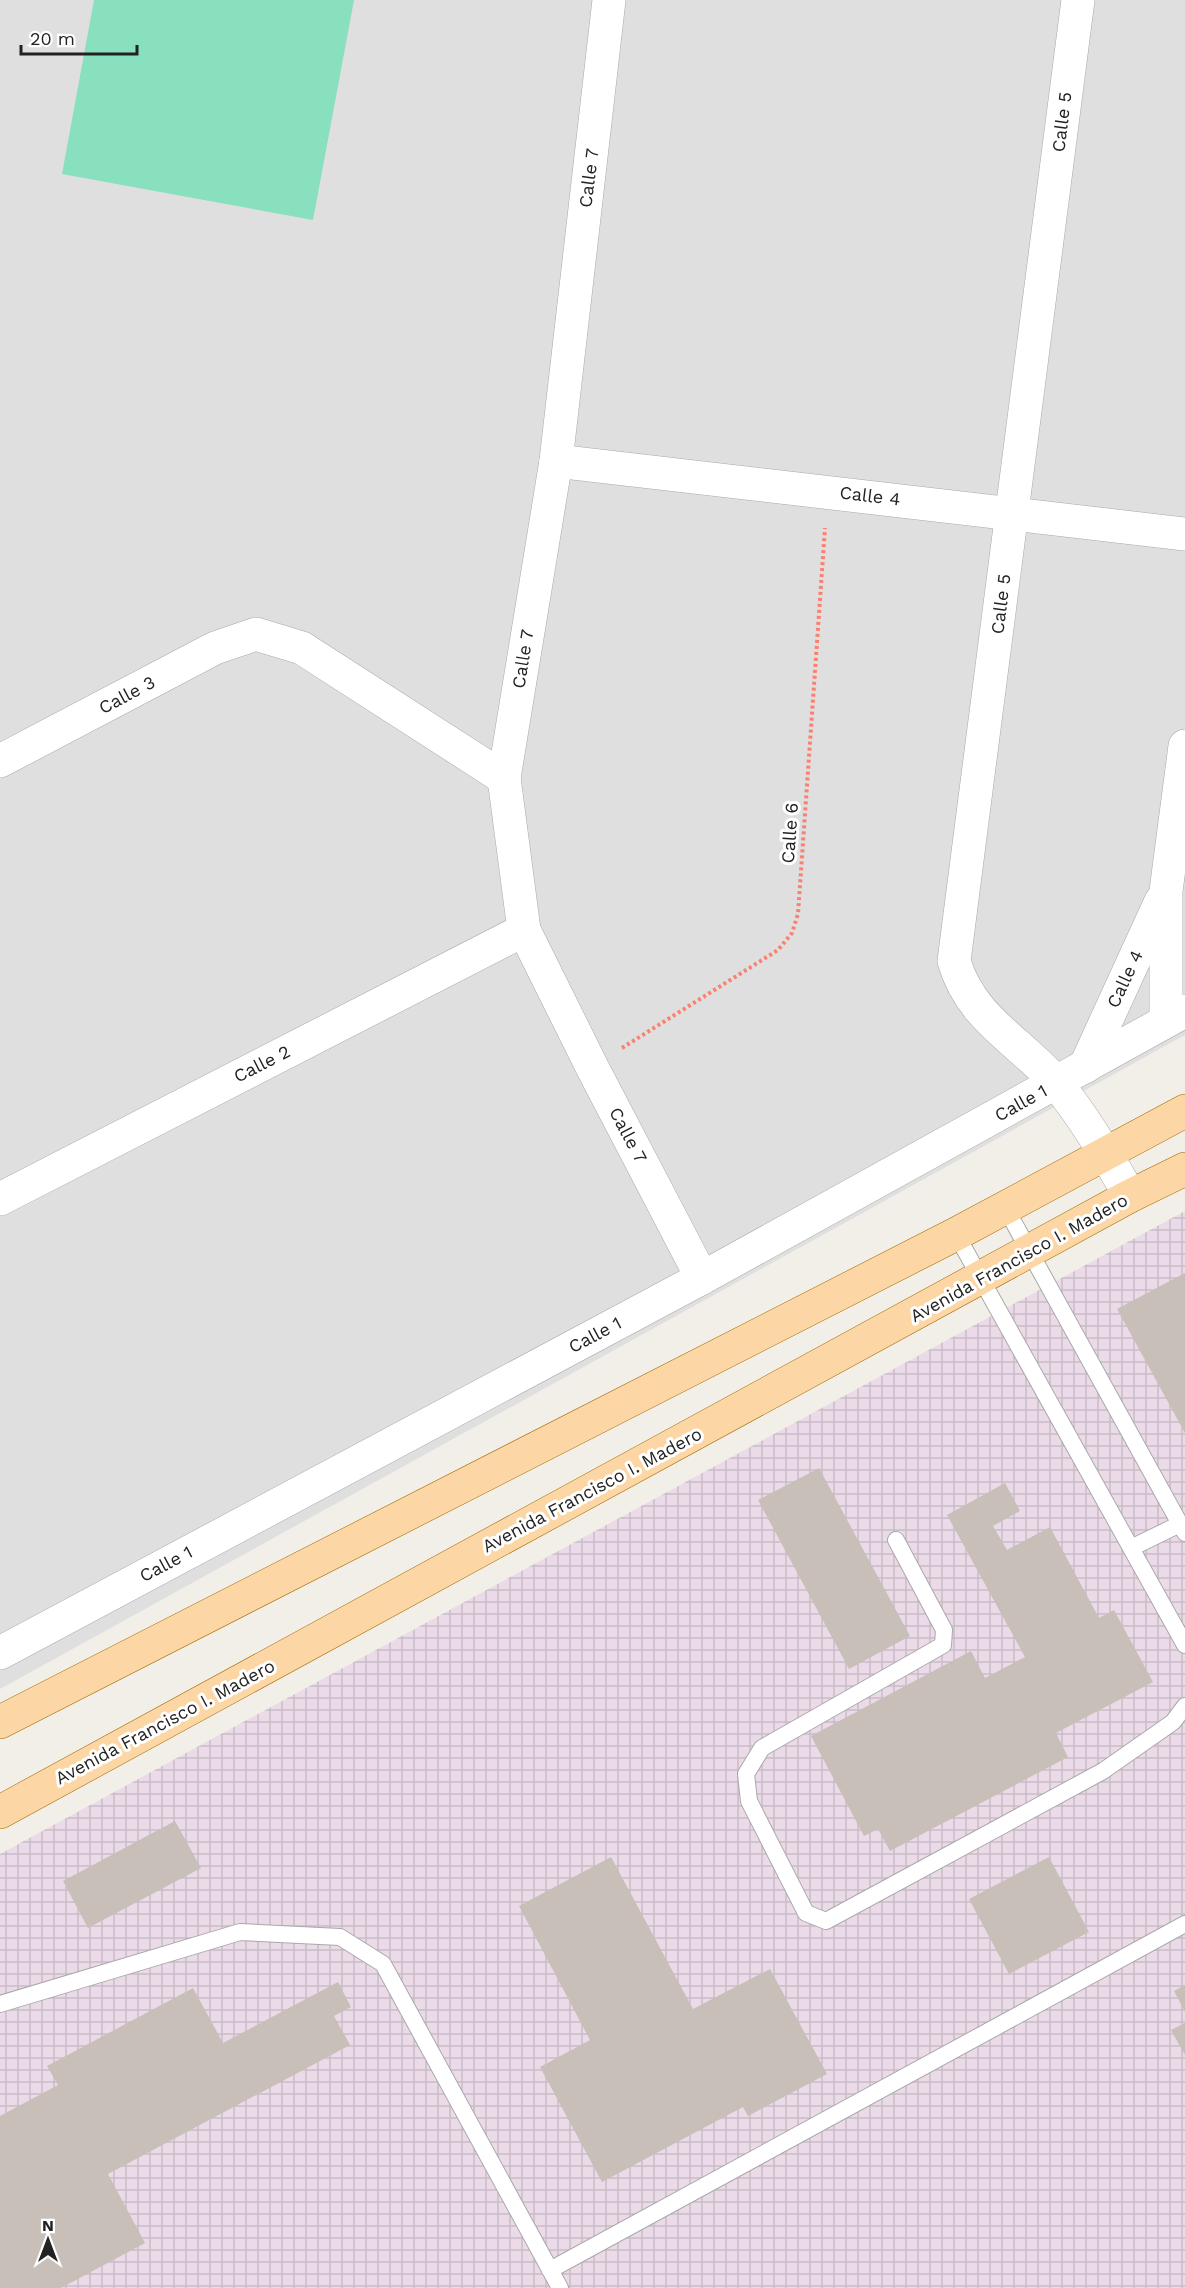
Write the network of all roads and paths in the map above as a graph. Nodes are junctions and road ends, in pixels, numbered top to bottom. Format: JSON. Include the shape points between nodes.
{"nodes":[{"id":1,"x":609,"y":0,"type":"edge"},
{"id":2,"x":1078,"y":0,"type":"edge"},
{"id":3,"x":556,"y":461,"type":"junction"},
{"id":4,"x":827,"y":492,"type":"junction"},
{"id":5,"x":1013,"y":513,"type":"junction"},
{"id":6,"x":1185,"y":534,"type":"edge"},
{"id":7,"x":1185,"y":746,"type":"edge"},
{"id":8,"x":0,"y":761,"type":"edge"},
{"id":9,"x":504,"y":778,"type":"junction"},
{"id":10,"x":1166,"y":891,"type":"junction"},
{"id":11,"x":524,"y":930,"type":"junction"},
{"id":12,"x":1175,"y":1016,"type":"edge"},
{"id":13,"x":592,"y":1067,"type":"junction"},
{"id":14,"x":1084,"y":1067,"type":"junction"},
{"id":15,"x":1056,"y":1083,"type":"junction"},
{"id":16,"x":1185,"y":1111,"type":"edge"},
{"id":17,"x":1106,"y":1154,"type":"junction"},
{"id":18,"x":1185,"y":1169,"type":"edge"},
{"id":19,"x":1130,"y":1196,"type":"junction"},
{"id":20,"x":0,"y":1199,"type":"edge"},
{"id":21,"x":1005,"y":1207,"type":"junction"},
{"id":22,"x":956,"y":1234,"type":"junction"},
{"id":23,"x":1030,"y":1253,"type":"junction"},
{"id":24,"x":702,"y":1278,"type":"junction"},
{"id":25,"x":981,"y":1279,"type":"junction"},
{"id":26,"x":1183,"y":1528,"type":"edge"},
{"id":27,"x":897,"y":1540,"type":"dead end"},
{"id":28,"x":1131,"y":1548,"type":"junction"},
{"id":29,"x":1185,"y":1645,"type":"edge"},
{"id":30,"x":0,"y":1653,"type":"edge"},
{"id":31,"x":1185,"y":1706,"type":"edge"},
{"id":32,"x":0,"y":1722,"type":"edge"},
{"id":33,"x":0,"y":1812,"type":"edge"},
{"id":34,"x":1185,"y":1924,"type":"edge"},
{"id":35,"x":0,"y":2004,"type":"edge"},
{"id":36,"x":550,"y":2270,"type":"junction"},
{"id":37,"x":560,"y":2288,"type":"edge"}],
"edges":[{"from":1,"to":3,"type":"street","name":"Calle 7"},
{"from":2,"to":5,"type":"street","name":"Calle 5"},
{"from":3,"to":4,"type":"street","name":"Calle 4"},
{"from":3,"to":9,"type":"street","name":"Calle 7"},
{"from":4,"to":5,"type":"street","name":"Calle 4"},
{"from":4,"to":13,"type":"path","name":"Calle 6","via":[[798,914],[792,933],[778,950]]},
{"from":5,"to":6,"type":"street","name":"Calle 4"},
{"from":5,"to":15,"type":"street","name":"Calle 5","via":[[954,961],[960,982],[976,1008]]},
{"from":7,"to":10,"type":"street","name":"Calle 4"},
{"from":8,"to":9,"type":"street","name":"Calle 3","via":[[215,648],[256,634],[302,648]]},
{"from":9,"to":11,"type":"street","name":"Calle 7"},
{"from":10,"to":12,"type":"street","name":"Calle 4"},
{"from":10,"to":14,"type":"street","name":"Calle 4"},
{"from":11,"to":13,"type":"street","name":"Calle 7"},
{"from":11,"to":20,"type":"street","name":"Calle 2"},
{"from":12,"to":14,"type":"street","name":"Calle 1"},
{"from":13,"to":24,"type":"street","name":"Calle 7"},
{"from":14,"to":15,"type":"street","name":"Calle 1"},
{"from":15,"to":17,"type":"street","name":"Calle 5"},
{"from":15,"to":24,"type":"street","name":"Calle 1"},
{"from":16,"to":17,"type":"main road"},
{"from":17,"to":19,"type":"street","name":"Calle 5"},
{"from":17,"to":21,"type":"main road"},
{"from":18,"to":19,"type":"main road","name":"Avenida Francisco I. Madero"},
{"from":19,"to":23,"type":"main road","name":"Avenida Francisco I. Madero"},
{"from":21,"to":22,"type":"main road"},
{"from":21,"to":23,"type":"lane"},
{"from":22,"to":25,"type":"lane"},
{"from":22,"to":32,"type":"main road"},
{"from":23,"to":25,"type":"main road","name":"Avenida Francisco I. Madero"},
{"from":23,"to":26,"type":"lane"},
{"from":24,"to":30,"type":"street","name":"Calle 1"},
{"from":25,"to":28,"type":"lane"},
{"from":25,"to":33,"type":"main road","name":"Avenida Francisco I. Madero"},
{"from":26,"to":28,"type":"lane"},
{"from":27,"to":31,"type":"lane","via":[[944,1630],[943,1645],[762,1748],[746,1774],[749,1801],[806,1913],[826,1921],[1093,1776],[1173,1722]]},
{"from":28,"to":29,"type":"lane"},
{"from":34,"to":36,"type":"lane"},
{"from":35,"to":36,"type":"lane","via":[[240,1932],[339,1937],[383,1964]]},
{"from":36,"to":37,"type":"lane"}]}
